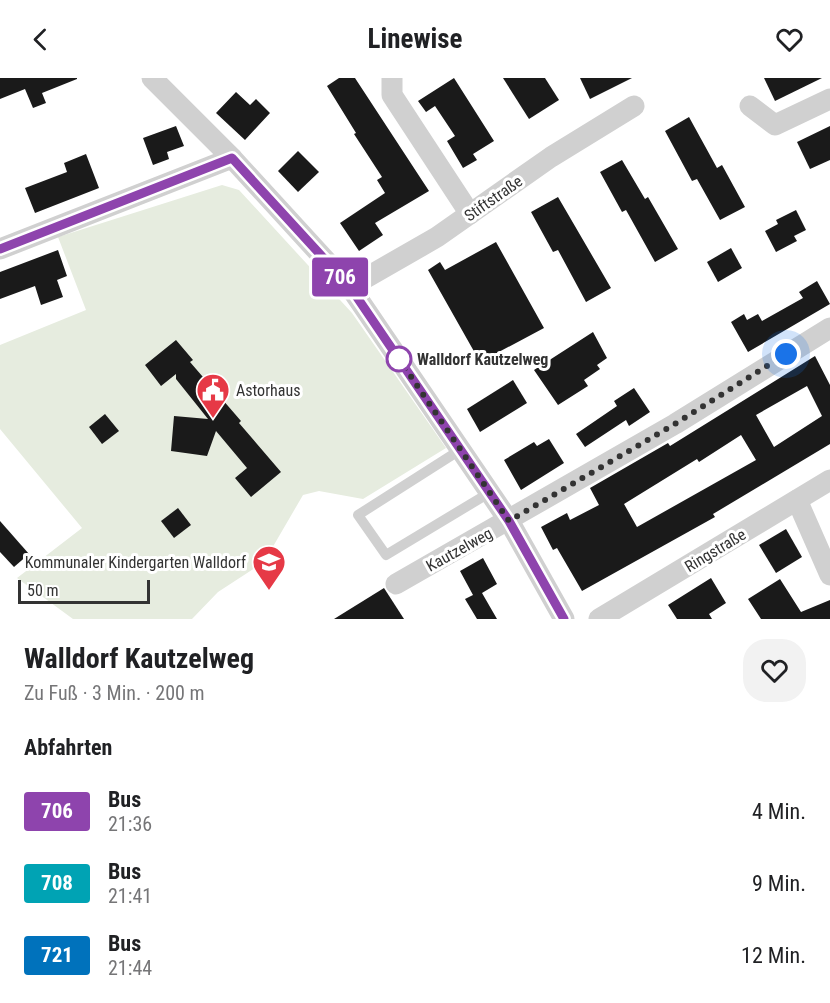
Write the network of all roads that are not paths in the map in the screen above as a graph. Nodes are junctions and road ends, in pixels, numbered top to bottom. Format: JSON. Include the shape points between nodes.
{"nodes":[{"id":1,"x":152,"y":78,"type":"edge"},
{"id":2,"x":392,"y":78,"type":"edge"},
{"id":3,"x":830,"y":99,"type":"edge"},
{"id":4,"x":634,"y":106,"type":"dead end"},
{"id":5,"x":750,"y":106,"type":"dead end"},
{"id":6,"x":232,"y":158,"type":"junction"},
{"id":7,"x":470,"y":214,"type":"junction"},
{"id":8,"x":0,"y":249,"type":"edge"},
{"id":9,"x":350,"y":287,"type":"junction"},
{"id":10,"x":830,"y":328,"type":"edge"},
{"id":11,"x":460,"y":450,"type":"junction"},
{"id":12,"x":830,"y":480,"type":"edge"},
{"id":13,"x":489,"y":493,"type":"junction"},
{"id":14,"x":797,"y":500,"type":"junction"},
{"id":15,"x":509,"y":521,"type":"junction"},
{"id":16,"x":830,"y":575,"type":"edge"},
{"id":17,"x":396,"y":584,"type":"dead end"},
{"id":18,"x":564,"y":619,"type":"edge"},
{"id":19,"x":599,"y":619,"type":"edge"}],
"edges":[{"from":1,"to":6,"type":"street"},
{"from":2,"to":7,"type":"street","via":[[392,95]]},
{"from":3,"to":5,"type":"street","via":[[776,125]]},
{"from":4,"to":7,"type":"street","name":"Stiftstraße","via":[[551,157]]},
{"from":6,"to":8,"type":"street"},
{"from":6,"to":9,"type":"street"},
{"from":7,"to":9,"type":"street","name":"Stiftstraße"},
{"from":9,"to":11,"type":"street"},
{"from":10,"to":15,"type":"street","name":"Kautzelweg"},
{"from":11,"to":13,"type":"street"},
{"from":11,"to":13,"type":"lane","via":[[358,514],[387,555]]},
{"from":12,"to":14,"type":"street","name":"Ringstraße"},
{"from":13,"to":15,"type":"street"},
{"from":14,"to":16,"type":"street"},
{"from":14,"to":19,"type":"street","name":"Ringstraße"},
{"from":15,"to":17,"type":"street","name":"Kautzelweg"},
{"from":15,"to":18,"type":"street"}]}
